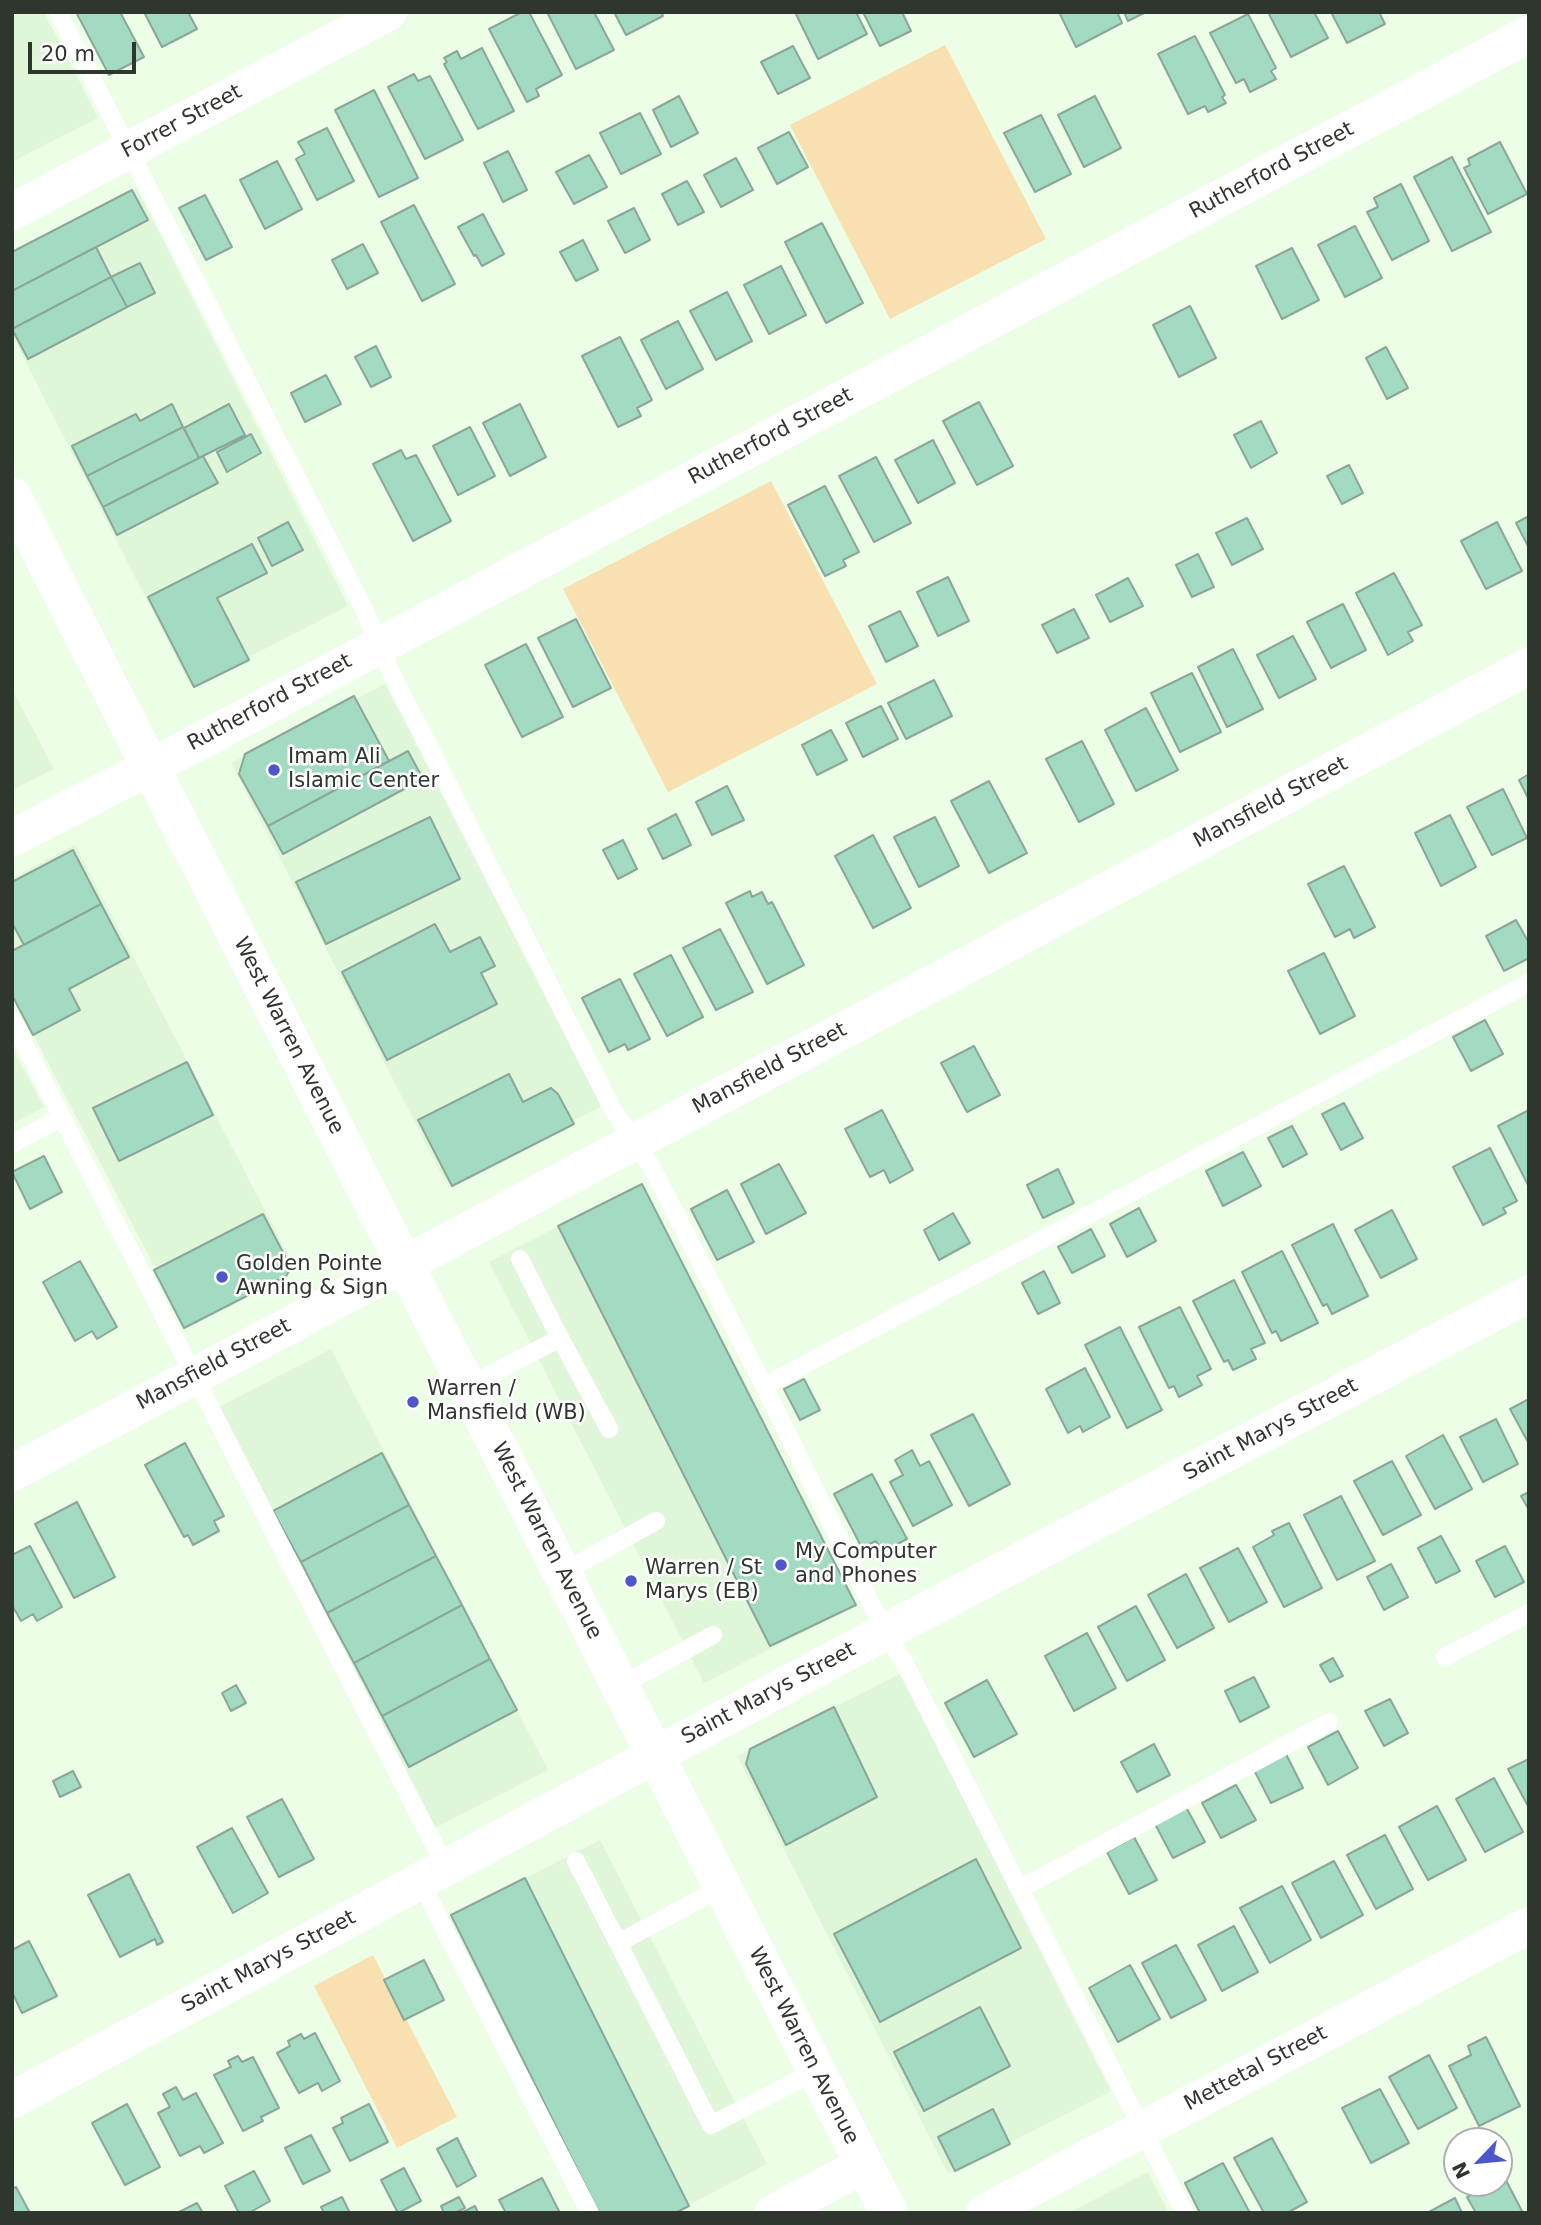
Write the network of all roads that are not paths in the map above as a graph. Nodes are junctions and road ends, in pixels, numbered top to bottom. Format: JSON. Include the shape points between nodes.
{"nodes":[{"id":1,"x":58,"y":12,"type":"edge"},
{"id":2,"x":389,"y":12,"type":"edge"},
{"id":3,"x":1529,"y":34,"type":"edge"},
{"id":4,"x":128,"y":151,"type":"junction"},
{"id":5,"x":12,"y":212,"type":"edge"},
{"id":6,"x":12,"y":496,"type":"edge"},
{"id":7,"x":379,"y":645,"type":"junction"},
{"id":8,"x":1529,"y":666,"type":"edge"},
{"id":9,"x":150,"y":766,"type":"junction"},
{"id":10,"x":12,"y":838,"type":"edge"},
{"id":11,"x":1529,"y":983,"type":"edge"},
{"id":12,"x":12,"y":1020,"type":"edge"},
{"id":13,"x":62,"y":1117,"type":"junction"},
{"id":14,"x":635,"y":1140,"type":"junction"},
{"id":15,"x":12,"y":1144,"type":"edge"},
{"id":16,"x":520,"y":1259,"type":"dead end"},
{"id":17,"x":405,"y":1264,"type":"junction"},
{"id":18,"x":1529,"y":1294,"type":"edge"},
{"id":19,"x":560,"y":1338,"type":"junction"},
{"id":20,"x":194,"y":1376,"type":"junction"},
{"id":21,"x":764,"y":1386,"type":"junction"},
{"id":22,"x":467,"y":1387,"type":"junction"},
{"id":23,"x":609,"y":1429,"type":"dead end"},
{"id":24,"x":12,"y":1473,"type":"edge"},
{"id":25,"x":656,"y":1521,"type":"dead end"},
{"id":26,"x":562,"y":1573,"type":"junction"},
{"id":27,"x":1529,"y":1613,"type":"edge"},
{"id":28,"x":885,"y":1632,"type":"junction"},
{"id":29,"x":713,"y":1635,"type":"dead end"},
{"id":30,"x":1445,"y":1657,"type":"dead end"},
{"id":31,"x":620,"y":1686,"type":"junction"},
{"id":32,"x":1329,"y":1721,"type":"dead end"},
{"id":33,"x":656,"y":1755,"type":"junction"},
{"id":34,"x":576,"y":1861,"type":"dead end"},
{"id":35,"x":433,"y":1875,"type":"junction"},
{"id":36,"x":723,"y":1887,"type":"junction"},
{"id":37,"x":1020,"y":1889,"type":"junction"},
{"id":38,"x":1529,"y":1925,"type":"edge"},
{"id":39,"x":618,"y":1943,"type":"junction"},
{"id":40,"x":816,"y":2071,"type":"junction"},
{"id":41,"x":12,"y":2100,"type":"edge"},
{"id":42,"x":1143,"y":2129,"type":"junction"},
{"id":43,"x":864,"y":2165,"type":"junction"},
{"id":44,"x":590,"y":2213,"type":"edge"},
{"id":45,"x":773,"y":2213,"type":"edge"},
{"id":46,"x":889,"y":2213,"type":"edge"},
{"id":47,"x":984,"y":2213,"type":"edge"},
{"id":48,"x":1185,"y":2213,"type":"edge"}],
"edges":[{"from":1,"to":4,"type":"lane"},
{"from":2,"to":4,"type":"street","name":"Forrer Street"},
{"from":3,"to":7,"type":"street","name":"Rutherford Street"},
{"from":4,"to":5,"type":"street","name":"Forrer Street"},
{"from":4,"to":7,"type":"lane"},
{"from":6,"to":9,"type":"main road","name":"West Warren Avenue"},
{"from":7,"to":9,"type":"street","name":"Rutherford Street"},
{"from":7,"to":14,"type":"lane","via":[[612,1108]]},
{"from":8,"to":14,"type":"street","name":"Mansfield Street"},
{"from":9,"to":10,"type":"street","name":"Rutherford Street"},
{"from":9,"to":17,"type":"main road","name":"West Warren Avenue"},
{"from":11,"to":21,"type":"lane"},
{"from":12,"to":13,"type":"lane"},
{"from":13,"to":15,"type":"lane"},
{"from":13,"to":20,"type":"lane"},
{"from":14,"to":17,"type":"street","name":"Mansfield Street"},
{"from":14,"to":21,"type":"lane"},
{"from":16,"to":19,"type":"lane"},
{"from":17,"to":20,"type":"street","name":"Mansfield Street"},
{"from":17,"to":22,"type":"main road","name":"West Warren Avenue"},
{"from":18,"to":28,"type":"street","name":"Saint Marys Street"},
{"from":19,"to":22,"type":"lane"},
{"from":19,"to":23,"type":"lane"},
{"from":20,"to":24,"type":"street","name":"Mansfield Street"},
{"from":20,"to":35,"type":"lane"},
{"from":21,"to":28,"type":"lane"},
{"from":22,"to":26,"type":"main road","name":"West Warren Avenue"},
{"from":25,"to":26,"type":"lane"},
{"from":26,"to":31,"type":"main road","name":"West Warren Avenue"},
{"from":27,"to":30,"type":"lane"},
{"from":28,"to":33,"type":"street","name":"Saint Marys Street"},
{"from":28,"to":37,"type":"lane"},
{"from":29,"to":31,"type":"lane"},
{"from":31,"to":33,"type":"main road","name":"West Warren Avenue"},
{"from":32,"to":37,"type":"lane"},
{"from":33,"to":35,"type":"street","name":"Saint Marys Street"},
{"from":33,"to":36,"type":"main road","name":"West Warren Avenue"},
{"from":34,"to":39,"type":"lane"},
{"from":35,"to":41,"type":"street","name":"Saint Marys Street"},
{"from":35,"to":44,"type":"lane"},
{"from":36,"to":39,"type":"lane"},
{"from":36,"to":40,"type":"main road","name":"West Warren Avenue"},
{"from":37,"to":42,"type":"lane"},
{"from":38,"to":42,"type":"street","name":"Mettetal Street"},
{"from":39,"to":40,"type":"lane","via":[[711,2125]]},
{"from":40,"to":43,"type":"main road","name":"West Warren Avenue"},
{"from":42,"to":47,"type":"street","name":"Mettetal Street"},
{"from":42,"to":48,"type":"lane"},
{"from":43,"to":45,"type":"street"},
{"from":43,"to":46,"type":"main road","name":"West Warren Avenue"}]}
